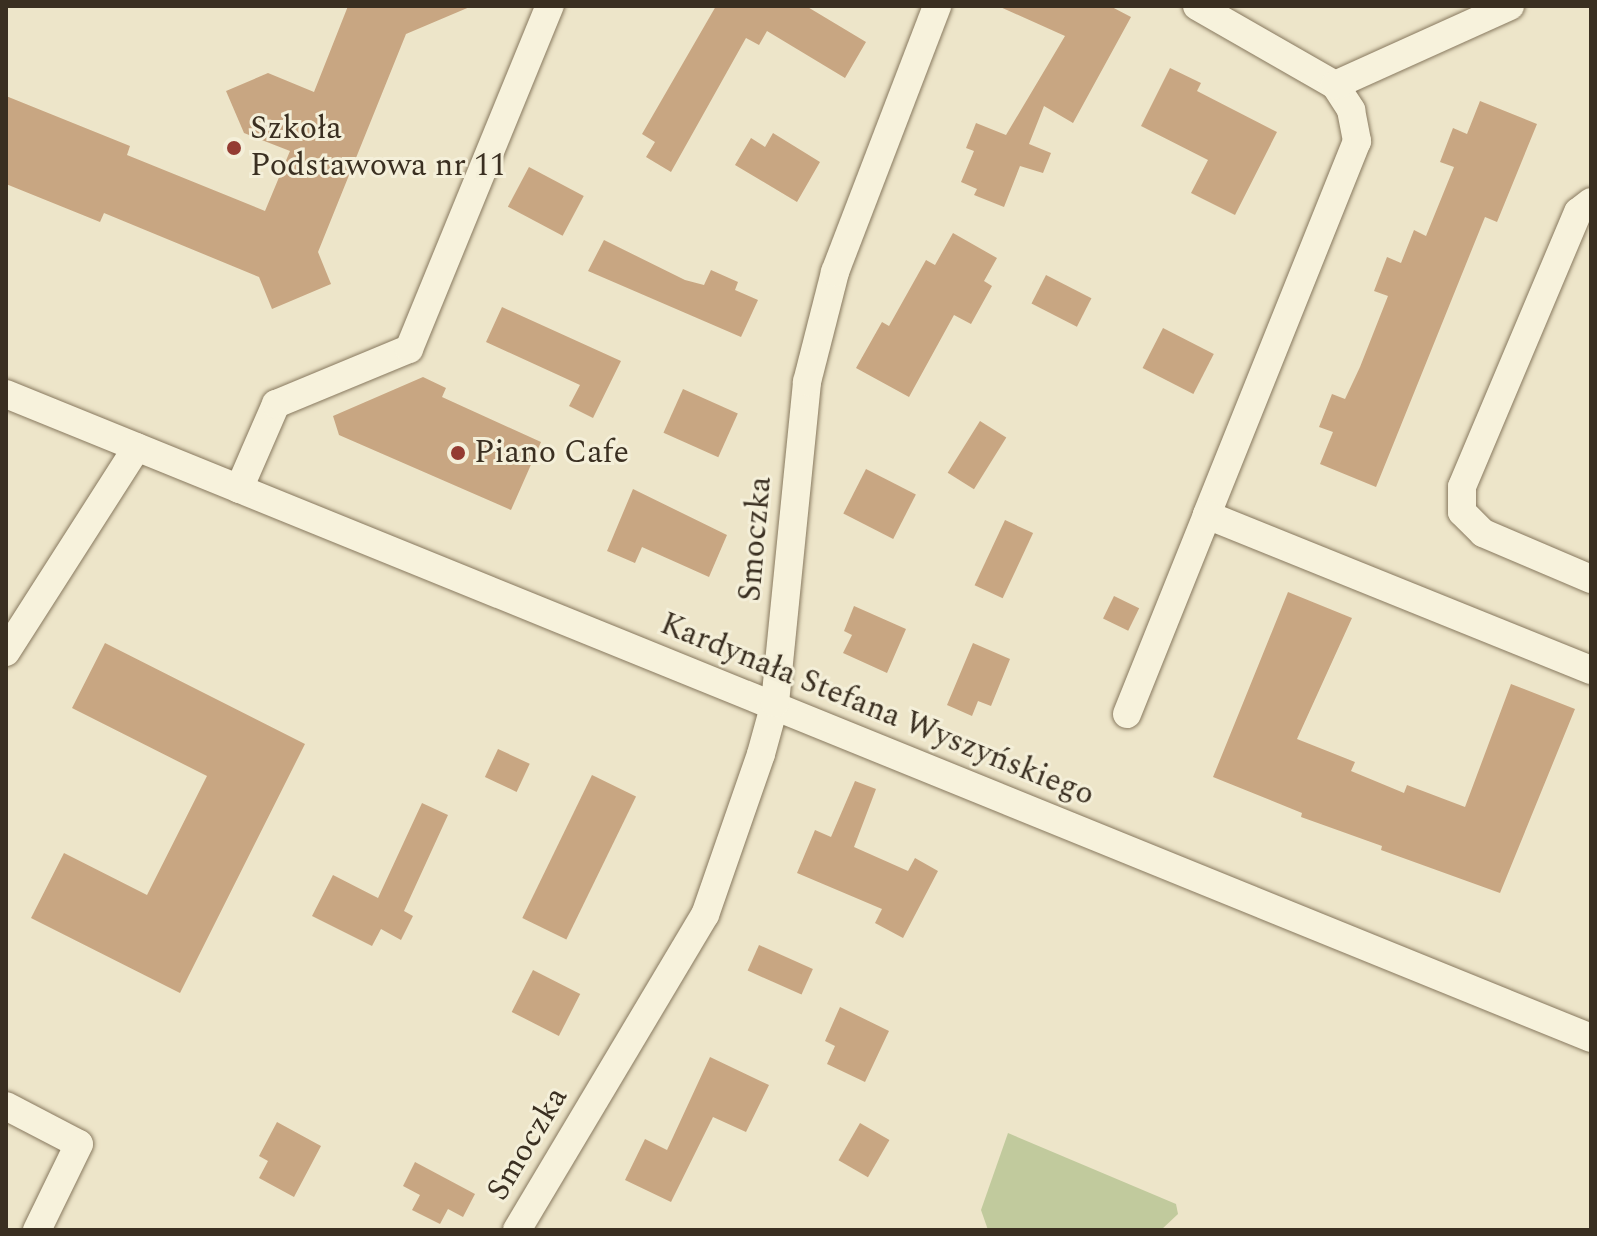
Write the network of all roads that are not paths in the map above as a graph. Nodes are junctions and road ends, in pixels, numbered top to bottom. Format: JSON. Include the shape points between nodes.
{"nodes":[{"id":1,"x":550,"y":6,"type":"edge"},
{"id":2,"x":937,"y":6,"type":"edge"},
{"id":3,"x":1197,"y":6,"type":"edge"},
{"id":4,"x":1510,"y":6,"type":"edge"},
{"id":5,"x":1335,"y":85,"type":"junction"},
{"id":6,"x":1591,"y":202,"type":"edge"},
{"id":7,"x":6,"y":394,"type":"edge"},
{"id":8,"x":137,"y":447,"type":"junction"},
{"id":9,"x":239,"y":489,"type":"junction"},
{"id":10,"x":1207,"y":515,"type":"junction"},
{"id":11,"x":1591,"y":579,"type":"edge"},
{"id":12,"x":6,"y":652,"type":"edge"},
{"id":13,"x":1591,"y":670,"type":"edge"},
{"id":14,"x":775,"y":703,"type":"junction"},
{"id":15,"x":1127,"y":714,"type":"dead end"},
{"id":16,"x":1591,"y":1038,"type":"edge"},
{"id":17,"x":6,"y":1106,"type":"edge"},
{"id":18,"x":37,"y":1230,"type":"edge"},
{"id":19,"x":517,"y":1230,"type":"edge"}],
"edges":[{"from":1,"to":9,"type":"street","via":[[409,349],[276,404]]},
{"from":2,"to":14,"type":"street","name":"Smoczka","via":[[835,272],[807,382]]},
{"from":3,"to":5,"type":"street"},
{"from":4,"to":5,"type":"street"},
{"from":5,"to":10,"type":"street","via":[[1351,110],[1357,141]]},
{"from":6,"to":11,"type":"street","via":[[1578,212],[1462,487],[1462,512],[1483,533]]},
{"from":7,"to":8,"type":"street","name":"Kardynała Stefana Wyszyńskiego"},
{"from":8,"to":9,"type":"street","name":"Kardynała Stefana Wyszyńskiego"},
{"from":8,"to":12,"type":"street"},
{"from":9,"to":14,"type":"street","name":"Kardynała Stefana Wyszyńskiego"},
{"from":10,"to":13,"type":"street"},
{"from":10,"to":15,"type":"street"},
{"from":14,"to":16,"type":"street","name":"Kardynała Stefana Wyszyńskiego"},
{"from":14,"to":19,"type":"street","name":"Smoczka","via":[[705,915]]},
{"from":17,"to":18,"type":"street","via":[[79,1144]]}]}
